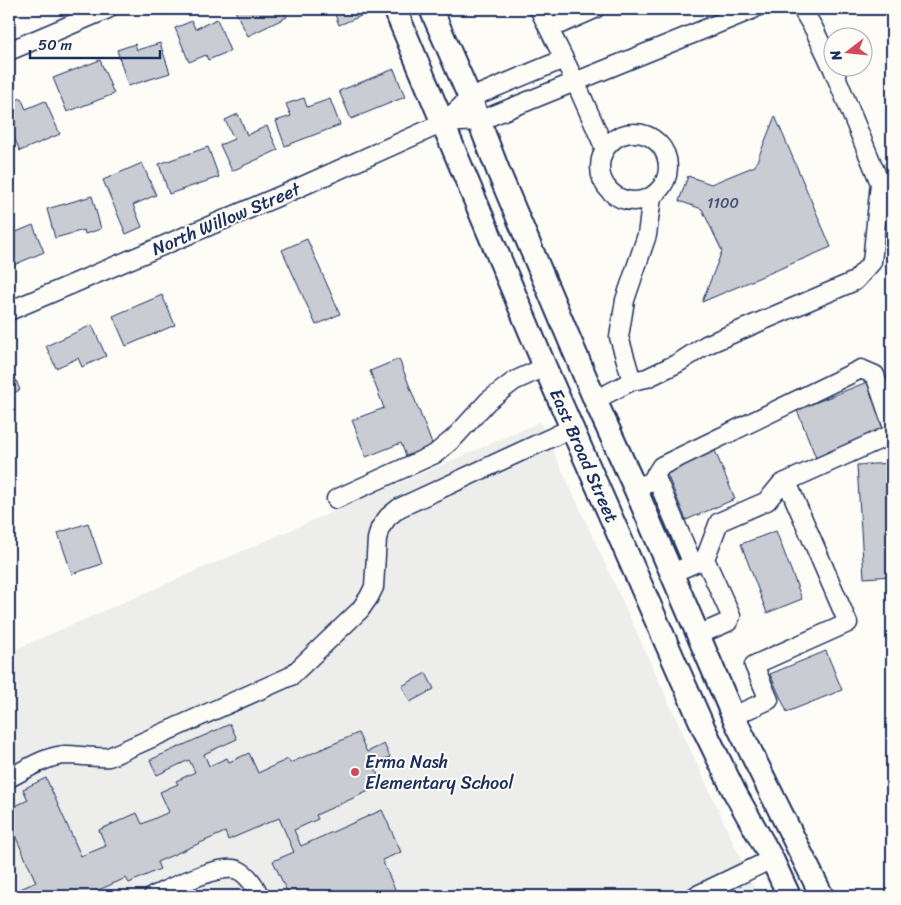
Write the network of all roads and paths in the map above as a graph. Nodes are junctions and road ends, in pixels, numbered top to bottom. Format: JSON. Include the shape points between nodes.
{"nodes":[{"id":1,"x":108,"y":9,"type":"edge"},
{"id":2,"x":395,"y":9,"type":"edge"},
{"id":3,"x":431,"y":9,"type":"edge"},
{"id":4,"x":539,"y":9,"type":"edge"},
{"id":5,"x":595,"y":9,"type":"edge"},
{"id":6,"x":754,"y":9,"type":"edge"},
{"id":7,"x":802,"y":9,"type":"edge"},
{"id":8,"x":549,"y":28,"type":"junction"},
{"id":9,"x":9,"y":51,"type":"edge"},
{"id":10,"x":564,"y":59,"type":"junction"},
{"id":11,"x":575,"y":81,"type":"junction"},
{"id":12,"x":470,"y":98,"type":"junction"},
{"id":13,"x":479,"y":121,"type":"junction"},
{"id":14,"x":443,"y":123,"type":"junction"},
{"id":15,"x":605,"y":149,"type":"junction"},
{"id":16,"x":652,"y":197,"type":"junction"},
{"id":17,"x":9,"y":311,"type":"edge"},
{"id":18,"x":545,"y":367,"type":"junction"},
{"id":19,"x":632,"y":381,"type":"junction"},
{"id":20,"x":595,"y":400,"type":"junction"},
{"id":21,"x":892,"y":425,"type":"edge"},
{"id":22,"x":572,"y":428,"type":"junction"},
{"id":23,"x":892,"y":432,"type":"edge"},
{"id":24,"x":655,"y":475,"type":"junction"},
{"id":25,"x":787,"y":482,"type":"junction"},
{"id":26,"x":635,"y":488,"type":"junction"},
{"id":27,"x":336,"y":499,"type":"dead end"},
{"id":28,"x":699,"y":561,"type":"junction"},
{"id":29,"x":672,"y":573,"type":"junction"},
{"id":30,"x":641,"y":587,"type":"junction"},
{"id":31,"x":698,"y":635,"type":"junction"},
{"id":32,"x":733,"y":716,"type":"junction"},
{"id":33,"x":704,"y":729,"type":"junction"},
{"id":34,"x":9,"y":778,"type":"edge"},
{"id":35,"x":772,"y":859,"type":"junction"},
{"id":36,"x":815,"y":894,"type":"edge"},
{"id":37,"x":153,"y":896,"type":"edge"},
{"id":38,"x":260,"y":896,"type":"edge"},
{"id":39,"x":695,"y":896,"type":"edge"},
{"id":40,"x":790,"y":896,"type":"edge"}],
"edges":[{"from":1,"to":9,"type":"street"},
{"from":2,"to":14,"type":"main road","name":"East Broad Street"},
{"from":3,"to":12,"type":"main road","name":"East Broad Street"},
{"from":4,"to":8,"type":"street"},
{"from":5,"to":8,"type":"street"},
{"from":6,"to":11,"type":"street","name":"North Willow Street"},
{"from":7,"to":19,"type":"street","via":[[833,70],[880,183],[872,262],[855,281],[706,345],[647,378]]},
{"from":8,"to":10,"type":"street"},
{"from":10,"to":11,"type":"street"},
{"from":10,"to":12,"type":"street"},
{"from":11,"to":13,"type":"street","name":"North Willow Street"},
{"from":11,"to":15,"type":"street"},
{"from":12,"to":13,"type":"main road","name":"East Broad Street"},
{"from":12,"to":14,"type":"street","name":"North Willow Street"},
{"from":13,"to":14,"type":"street","name":"North Willow Street"},
{"from":13,"to":20,"type":"main road","name":"East Broad Street"},
{"from":14,"to":17,"type":"street","name":"North Willow Street"},
{"from":14,"to":18,"type":"main road","name":"East Broad Street"},
{"from":15,"to":16,"type":"street","via":[[600,171],[610,191],[630,201]]},
{"from":15,"to":16,"type":"street","via":[[622,134],[634,132],[645,134],[659,143],[668,158],[669,169],[660,190]]},
{"from":16,"to":19,"type":"street","via":[[647,235],[624,300],[619,337]]},
{"from":18,"to":22,"type":"main road","name":"East Broad Street"},
{"from":18,"to":27,"type":"street","via":[[514,381],[488,401],[435,454]]},
{"from":19,"to":20,"type":"street"},
{"from":20,"to":26,"type":"main road","name":"East Broad Street"},
{"from":21,"to":24,"type":"street","via":[[875,375],[861,369],[661,466]]},
{"from":22,"to":30,"type":"main road","name":"East Broad Street"},
{"from":22,"to":34,"type":"street","via":[[399,508],[380,528],[374,587],[369,597],[360,610],[291,676],[109,757],[62,755]]},
{"from":23,"to":25,"type":"street"},
{"from":24,"to":26,"type":"street","via":[[651,482]]},
{"from":24,"to":28,"type":"street"},
{"from":25,"to":28,"type":"street","via":[[781,484],[767,501],[719,522]]},
{"from":25,"to":32,"type":"street","via":[[848,622],[754,665],[769,700]]},
{"from":26,"to":29,"type":"main road","name":"East Broad Street"},
{"from":28,"to":29,"type":"street"},
{"from":28,"to":31,"type":"street","via":[[731,616],[728,622]]},
{"from":29,"to":30,"type":"main road"},
{"from":29,"to":31,"type":"main road","name":"East Broad Street"},
{"from":30,"to":33,"type":"main road","name":"East Broad Street"},
{"from":31,"to":32,"type":"main road","name":"East Broad Street"},
{"from":32,"to":33,"type":"main road"},
{"from":32,"to":36,"type":"main road","name":"East Broad Street"},
{"from":33,"to":35,"type":"main road","name":"East Broad Street","via":[[734,793]]},
{"from":35,"to":39,"type":"street"},
{"from":35,"to":40,"type":"main road","name":"East Broad Street"},
{"from":37,"to":38,"type":"street","via":[[195,877],[225,869],[238,870],[250,879]]}]}
